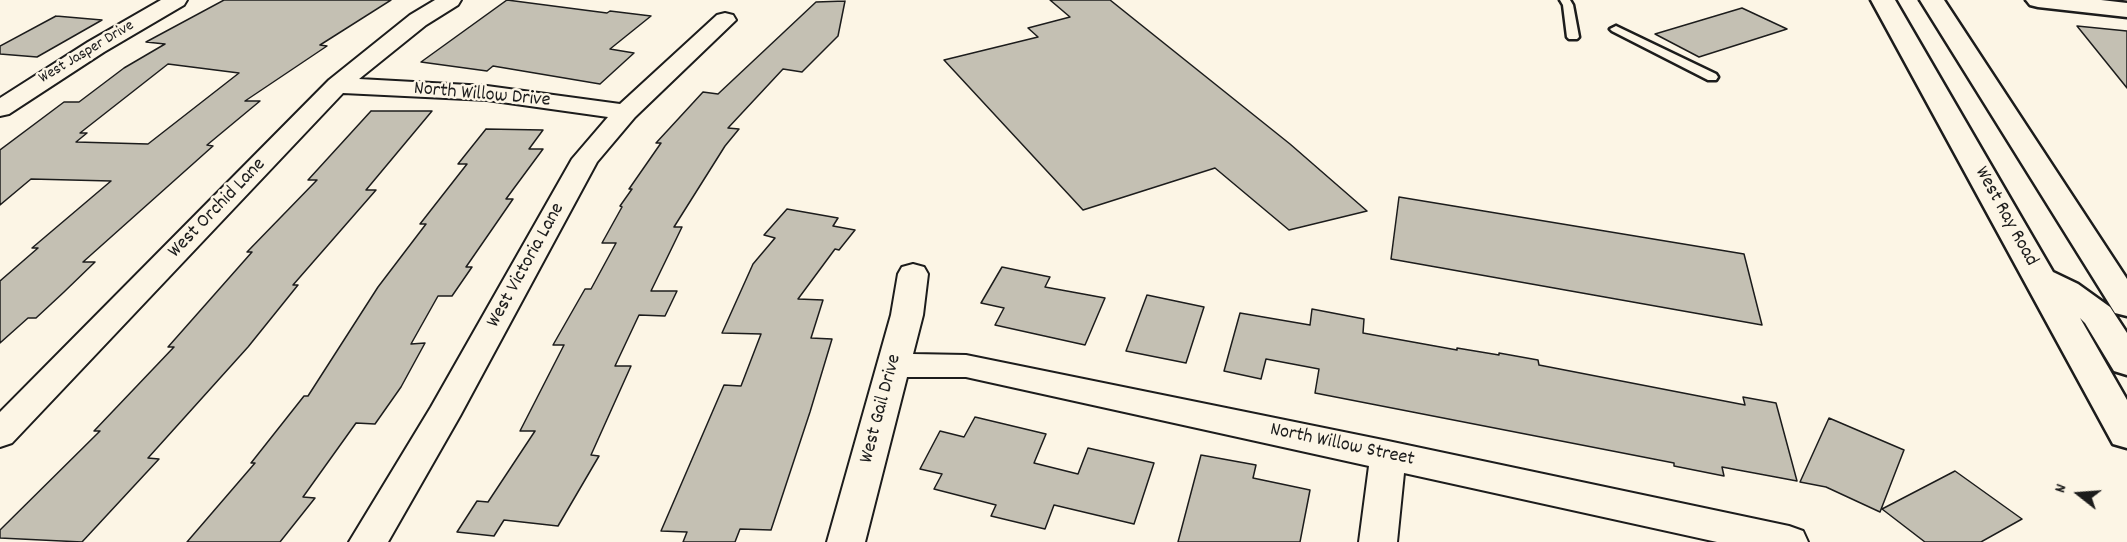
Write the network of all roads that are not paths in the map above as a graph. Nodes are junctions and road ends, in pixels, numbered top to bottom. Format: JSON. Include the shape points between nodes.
{"nodes":[{"id":1,"x":176,"y":0,"type":"edge"},
{"id":2,"x":450,"y":0,"type":"edge"},
{"id":3,"x":1565,"y":0,"type":"edge"},
{"id":4,"x":1883,"y":0,"type":"edge"},
{"id":5,"x":1932,"y":0,"type":"edge"},
{"id":6,"x":2038,"y":0,"type":"edge"},
{"id":7,"x":2127,"y":10,"type":"edge"},
{"id":8,"x":724,"y":20,"type":"dead end"},
{"id":9,"x":1616,"y":29,"type":"dead end"},
{"id":10,"x":1573,"y":37,"type":"dead end"},
{"id":11,"x":1712,"y":77,"type":"dead end"},
{"id":12,"x":337,"y":85,"type":"junction"},
{"id":13,"x":6,"y":101,"type":"edge"},
{"id":14,"x":626,"y":112,"type":"junction"},
{"id":15,"x":913,"y":274,"type":"dead end"},
{"id":16,"x":2040,"y":279,"type":"junction"},
{"id":17,"x":2127,"y":305,"type":"edge"},
{"id":18,"x":2127,"y":362,"type":"edge"},
{"id":19,"x":894,"y":365,"type":"junction"},
{"id":20,"x":0,"y":434,"type":"edge"},
{"id":21,"x":2127,"y":434,"type":"edge"},
{"id":22,"x":1388,"y":455,"type":"junction"},
{"id":23,"x":368,"y":542,"type":"edge"},
{"id":24,"x":846,"y":542,"type":"edge"},
{"id":25,"x":1378,"y":542,"type":"edge"},
{"id":26,"x":1789,"y":542,"type":"edge"}],
"edges":[{"from":1,"to":13,"type":"street","name":"West Jasper Drive"},
{"from":2,"to":12,"type":"street","name":"West Orchid Lane","via":[[418,20]]},
{"from":3,"to":10,"type":"lane"},
{"from":4,"to":16,"type":"main road","name":"West Ray Road"},
{"from":5,"to":17,"type":"main road"},
{"from":6,"to":7,"type":"main road"},
{"from":8,"to":14,"type":"street","name":"West Victoria Lane"},
{"from":9,"to":11,"type":"lane"},
{"from":12,"to":14,"type":"street","name":"North Willow Drive","via":[[487,93]]},
{"from":12,"to":20,"type":"street","name":"West Orchid Lane"},
{"from":14,"to":23,"type":"street","name":"West Victoria Lane","via":[[585,159],[444,416]]},
{"from":15,"to":19,"type":"street","name":"West Gail Drive"},
{"from":16,"to":18,"type":"main road","via":[[2098,315]]},
{"from":16,"to":21,"type":"main road","name":"West Ray Road"},
{"from":19,"to":22,"type":"street","name":"North Willow Street","via":[[966,366]]},
{"from":19,"to":24,"type":"street","name":"West Gail Drive"},
{"from":22,"to":25,"type":"street"},
{"from":22,"to":26,"type":"street","name":"North Willow Street"}]}
